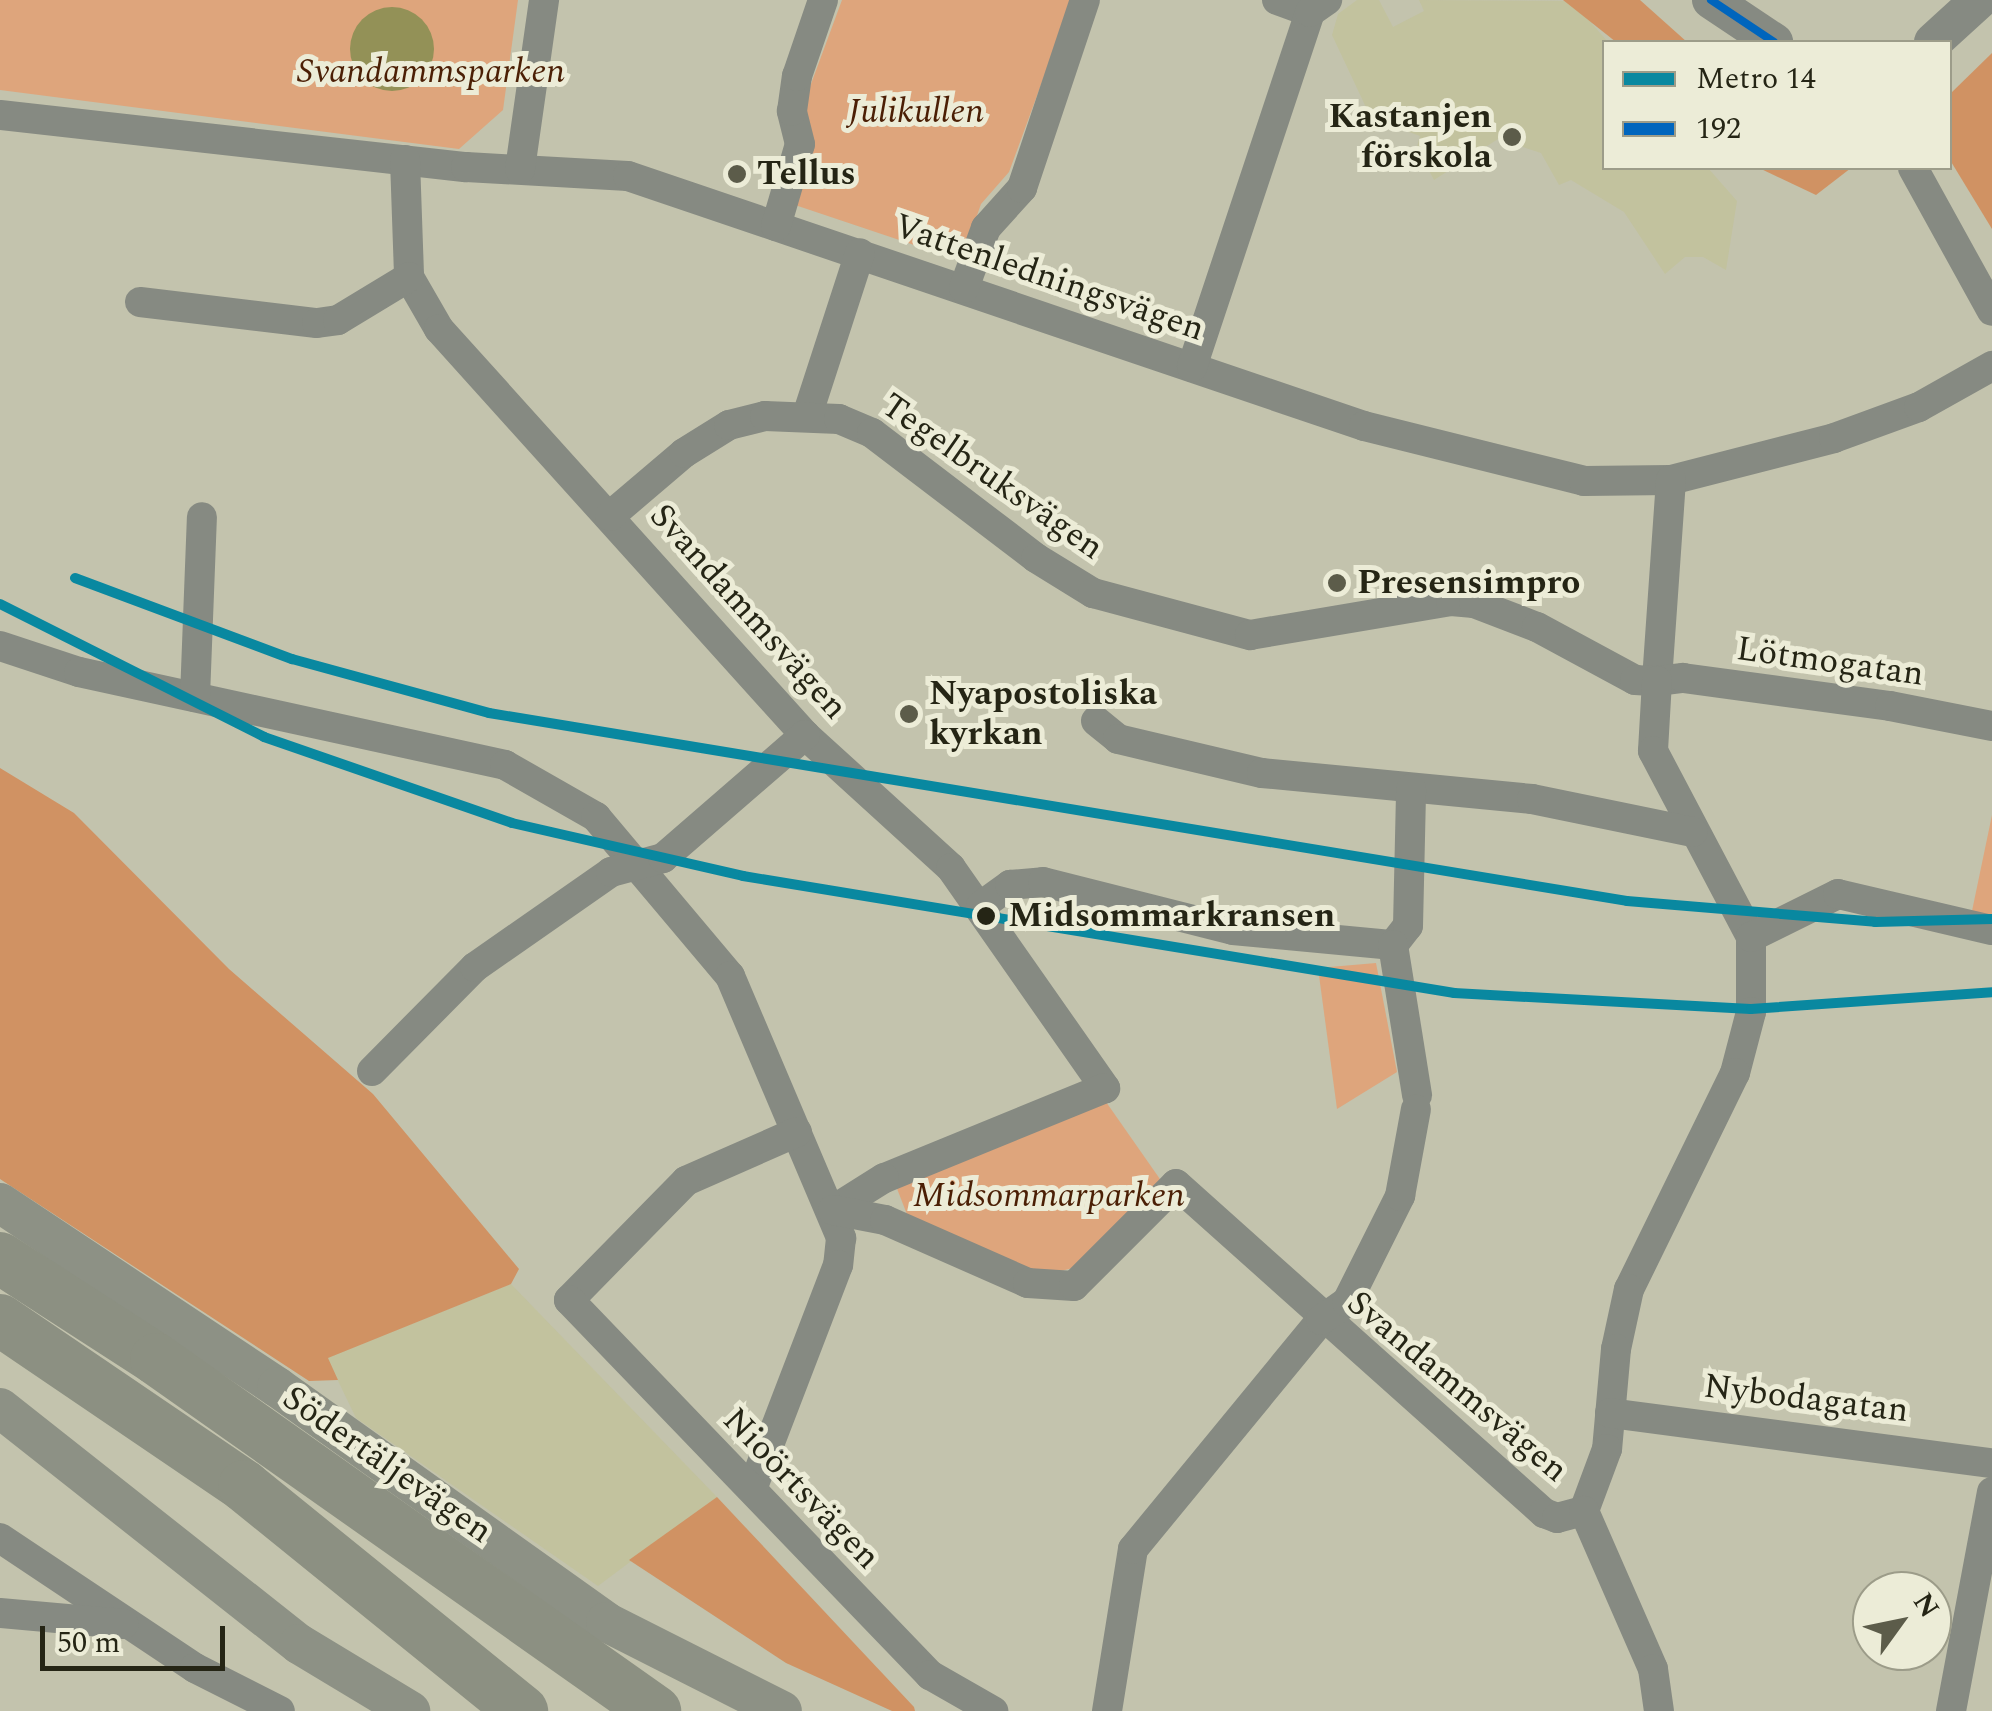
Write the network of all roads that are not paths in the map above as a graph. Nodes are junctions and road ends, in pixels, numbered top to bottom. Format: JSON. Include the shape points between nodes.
{"nodes":[{"id":1,"x":544,"y":0,"type":"edge"},
{"id":2,"x":823,"y":0,"type":"edge"},
{"id":3,"x":1086,"y":0,"type":"edge"},
{"id":4,"x":1277,"y":0,"type":"edge"},
{"id":5,"x":1711,"y":0,"type":"edge"},
{"id":6,"x":1979,"y":0,"type":"edge"},
{"id":7,"x":1318,"y":6,"type":"edge"},
{"id":8,"x":1771,"y":40,"type":"edge"},
{"id":9,"x":1935,"y":40,"type":"edge"},
{"id":10,"x":0,"y":115,"type":"edge"},
{"id":11,"x":405,"y":160,"type":"junction"},
{"id":12,"x":520,"y":169,"type":"junction"},
{"id":13,"x":1914,"y":170,"type":"edge"},
{"id":14,"x":776,"y":226,"type":"junction"},
{"id":15,"x":860,"y":254,"type":"junction"},
{"id":16,"x":410,"y":277,"type":"junction"},
{"id":17,"x":964,"y":288,"type":"junction"},
{"id":18,"x":140,"y":302,"type":"dead end"},
{"id":19,"x":1992,"y":310,"type":"edge"},
{"id":20,"x":1992,"y":366,"type":"edge"},
{"id":21,"x":1192,"y":367,"type":"junction"},
{"id":22,"x":807,"y":416,"type":"junction"},
{"id":23,"x":1671,"y":480,"type":"junction"},
{"id":24,"x":610,"y":516,"type":"junction"},
{"id":25,"x":202,"y":517,"type":"dead end"},
{"id":26,"x":0,"y":646,"type":"edge"},
{"id":27,"x":1657,"y":681,"type":"junction"},
{"id":28,"x":195,"y":697,"type":"junction"},
{"id":29,"x":1096,"y":721,"type":"dead end"},
{"id":30,"x":1992,"y":726,"type":"edge"},
{"id":31,"x":805,"y":735,"type":"junction"},
{"id":32,"x":1411,"y":789,"type":"junction"},
{"id":33,"x":1692,"y":832,"type":"junction"},
{"id":34,"x":638,"y":867,"type":"junction"},
{"id":35,"x":981,"y":906,"type":"junction"},
{"id":36,"x":1992,"y":930,"type":"edge"},
{"id":37,"x":1751,"y":936,"type":"junction"},
{"id":38,"x":1393,"y":945,"type":"junction"},
{"id":39,"x":372,"y":1070,"type":"dead end"},
{"id":40,"x":797,"y":1132,"type":"junction"},
{"id":41,"x":0,"y":1203,"type":"edge"},
{"id":42,"x":832,"y":1210,"type":"junction"},
{"id":43,"x":0,"y":1258,"type":"edge"},
{"id":44,"x":0,"y":1320,"type":"edge"},
{"id":45,"x":1320,"y":1320,"type":"junction"},
{"id":46,"x":0,"y":1408,"type":"edge"},
{"id":47,"x":1610,"y":1413,"type":"junction"},
{"id":48,"x":1992,"y":1463,"type":"edge"},
{"id":49,"x":752,"y":1488,"type":"junction"},
{"id":50,"x":1992,"y":1492,"type":"edge"},
{"id":51,"x":1584,"y":1511,"type":"junction"},
{"id":52,"x":0,"y":1538,"type":"edge"},
{"id":53,"x":467,"y":1582,"type":"junction"},
{"id":54,"x":0,"y":1613,"type":"edge"},
{"id":55,"x":127,"y":1624,"type":"junction"},
{"id":56,"x":481,"y":1672,"type":"junction"},
{"id":57,"x":280,"y":1711,"type":"edge"},
{"id":58,"x":410,"y":1711,"type":"edge"},
{"id":59,"x":522,"y":1711,"type":"edge"},
{"id":60,"x":543,"y":1711,"type":"edge"},
{"id":61,"x":625,"y":1711,"type":"edge"},
{"id":62,"x":655,"y":1711,"type":"edge"},
{"id":63,"x":782,"y":1711,"type":"edge"},
{"id":64,"x":993,"y":1711,"type":"edge"},
{"id":65,"x":1107,"y":1711,"type":"edge"},
{"id":66,"x":1659,"y":1711,"type":"edge"},
{"id":67,"x":1951,"y":1711,"type":"edge"}],
"edges":[{"from":1,"to":12,"type":"street"},
{"from":2,"to":14,"type":"street","via":[[797,76],[792,111],[800,144]]},
{"from":3,"to":17,"type":"street","via":[[1022,188],[986,228]]},
{"from":4,"to":7,"type":"street"},
{"from":5,"to":8,"type":"street"},
{"from":6,"to":9,"type":"street"},
{"from":7,"to":21,"type":"street"},
{"from":10,"to":11,"type":"street","name":"Vattenledningsvägen"},
{"from":11,"to":12,"type":"street","name":"Vattenledningsvägen"},
{"from":11,"to":16,"type":"street","name":"Svandammsvägen"},
{"from":12,"to":14,"type":"street","name":"Vattenledningsvägen","via":[[628,176]]},
{"from":13,"to":19,"type":"street"},
{"from":14,"to":15,"type":"street","name":"Vattenledningsvägen"},
{"from":15,"to":17,"type":"street","name":"Vattenledningsvägen"},
{"from":15,"to":22,"type":"street"},
{"from":16,"to":18,"type":"street","via":[[338,320],[317,323]]},
{"from":16,"to":24,"type":"street","name":"Svandammsvägen","via":[[439,328]]},
{"from":17,"to":21,"type":"street","name":"Vattenledningsvägen"},
{"from":20,"to":23,"type":"street","name":"Vattenledningsvägen","via":[[1919,407],[1834,438]]},
{"from":21,"to":23,"type":"street","name":"Vattenledningsvägen","via":[[1364,426],[1512,466],[1584,481]]},
{"from":22,"to":24,"type":"street","name":"Tegelbruksvägen","via":[[728,425]]},
{"from":22,"to":27,"type":"street","name":"Tegelbruksvägen","via":[[872,433],[1036,558],[1093,593],[1128,604],[1273,636],[1451,601],[1474,603],[1634,680]]},
{"from":23,"to":27,"type":"street"},
{"from":24,"to":31,"type":"street","name":"Svandammsvägen"},
{"from":25,"to":28,"type":"street"},
{"from":26,"to":28,"type":"street"},
{"from":27,"to":30,"type":"street","name":"Lötmogatan","via":[[1683,678]]},
{"from":27,"to":33,"type":"street","via":[[1653,751]]},
{"from":28,"to":34,"type":"street","via":[[528,774],[596,818]]},
{"from":29,"to":32,"type":"street","via":[[1118,739],[1262,773]]},
{"from":31,"to":34,"type":"street","via":[[663,858]]},
{"from":31,"to":35,"type":"street","name":"Svandammsvägen","via":[[934,850]]},
{"from":32,"to":33,"type":"street","via":[[1532,799]]},
{"from":32,"to":38,"type":"street","via":[[1408,926]]},
{"from":33,"to":37,"type":"street"},
{"from":34,"to":39,"type":"street","via":[[611,872],[475,967]]},
{"from":34,"to":40,"type":"street","via":[[730,976]]},
{"from":35,"to":38,"type":"street","via":[[1010,885],[1043,882],[1233,930]]},
{"from":35,"to":42,"type":"street","name":"Svandammsvägen","via":[[1105,1088],[884,1178]]},
{"from":36,"to":37,"type":"street","via":[[1828,894]]},
{"from":37,"to":47,"type":"street","via":[[1744,1043],[1629,1289]]},
{"from":38,"to":45,"type":"street","via":[[1417,1102],[1400,1196],[1348,1302]]},
{"from":40,"to":42,"type":"street"},
{"from":40,"to":49,"type":"street","name":"Nioörtsvägen","via":[[686,1182],[570,1300]]},
{"from":41,"to":63,"type":"main road","name":"Södertäljevägen","via":[[278,1388],[606,1622]]},
{"from":42,"to":45,"type":"street","name":"Svandammsvägen","via":[[885,1220],[1028,1283],[1074,1286],[1176,1184]]},
{"from":42,"to":49,"type":"street","via":[[841,1238],[838,1264]]},
{"from":43,"to":53,"type":"highway","name":"Södertäljevägen","via":[[156,1360]]},
{"from":44,"to":56,"type":"highway","via":[[244,1486]]},
{"from":45,"to":51,"type":"street","name":"Svandammsvägen","via":[[1544,1513],[1557,1518]]},
{"from":45,"to":65,"type":"street","via":[[1142,1530],[1132,1549]]},
{"from":46,"to":58,"type":"main road","via":[[299,1644]]},
{"from":47,"to":48,"type":"street","name":"Nybodagatan"},
{"from":47,"to":51,"type":"street","via":[[1607,1449]]},
{"from":49,"to":64,"type":"street","name":"Nioörtsvägen","via":[[930,1675]]},
{"from":50,"to":67,"type":"street"},
{"from":51,"to":66,"type":"street","name":"Svandammsvägen","via":[[1653,1669]]},
{"from":52,"to":55,"type":"street"},
{"from":53,"to":61,"type":"highway"},
{"from":53,"to":62,"type":"highway"},
{"from":54,"to":55,"type":"street"},
{"from":55,"to":57,"type":"street"},
{"from":56,"to":59,"type":"highway"},
{"from":56,"to":60,"type":"highway"}]}
